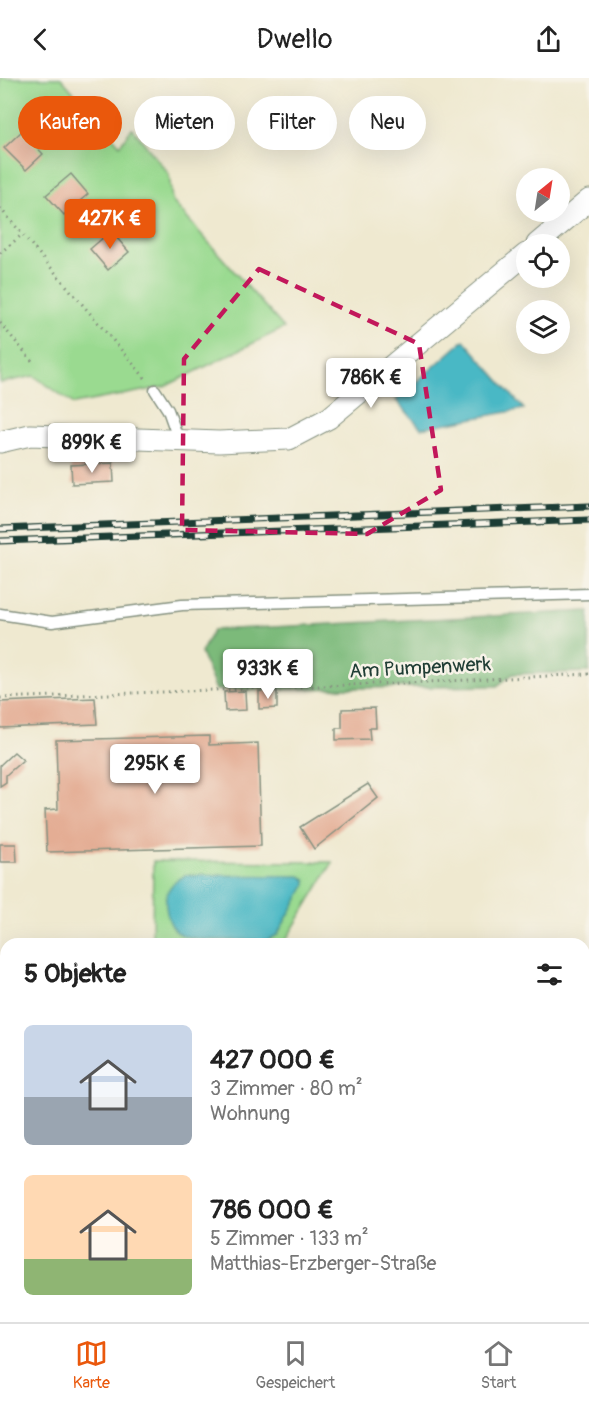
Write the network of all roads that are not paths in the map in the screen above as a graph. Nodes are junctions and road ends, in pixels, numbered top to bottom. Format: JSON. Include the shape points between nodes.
{"nodes":[{"id":1,"x":589,"y":200,"type":"edge"},
{"id":2,"x":549,"y":234,"type":"edge"},
{"id":3,"x":516,"y":262,"type":"edge"},
{"id":4,"x":155,"y":390,"type":"road end"},
{"id":5,"x":179,"y":441,"type":"junction"},
{"id":6,"x":0,"y":442,"type":"edge"},
{"id":7,"x":589,"y":594,"type":"edge"},
{"id":8,"x":0,"y":614,"type":"edge"}],
"edges":[{"from":1,"to":2,"type":"street"},
{"from":3,"to":5,"type":"street","via":[[330,418],[289,439]]},
{"from":4,"to":5,"type":"lane","via":[[168,410]]},
{"from":5,"to":6,"type":"street","via":[[30,435]]},
{"from":7,"to":8,"type":"lane","via":[[182,605],[52,622]]}]}
